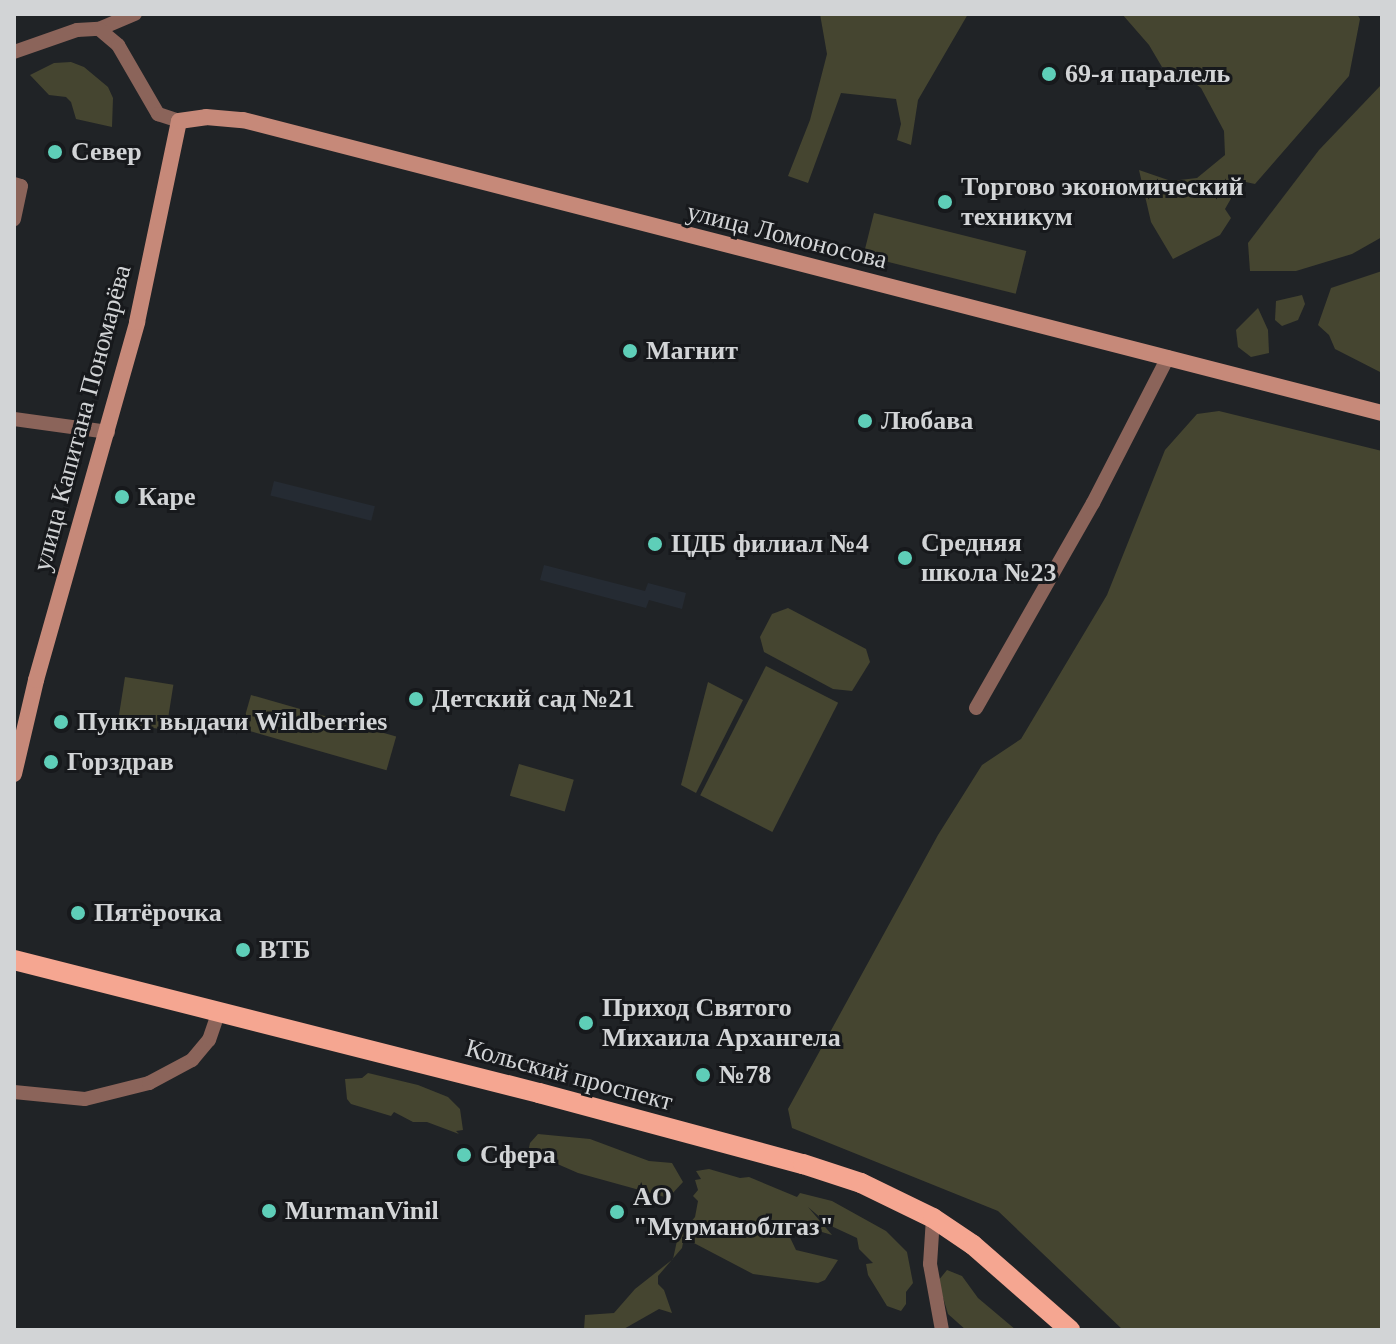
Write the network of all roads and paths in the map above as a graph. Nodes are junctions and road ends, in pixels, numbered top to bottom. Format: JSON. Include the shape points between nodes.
{"nodes":[{"id":1,"x":135,"y":14,"type":"edge"},
{"id":2,"x":107,"y":29,"type":"junction"},
{"id":3,"x":14,"y":52,"type":"edge"},
{"id":4,"x":179,"y":121,"type":"junction"},
{"id":5,"x":14,"y":184,"type":"edge"},
{"id":6,"x":14,"y":219,"type":"edge"},
{"id":7,"x":1168,"y":357,"type":"junction"},
{"id":8,"x":1382,"y":413,"type":"edge"},
{"id":9,"x":14,"y":419,"type":"edge"},
{"id":10,"x":108,"y":432,"type":"junction"},
{"id":11,"x":976,"y":708,"type":"dead end"},
{"id":12,"x":14,"y":774,"type":"edge"},
{"id":13,"x":14,"y":960,"type":"edge"},
{"id":14,"x":218,"y":1014,"type":"junction"},
{"id":15,"x":14,"y":1092,"type":"edge"},
{"id":16,"x":933,"y":1218,"type":"junction"},
{"id":17,"x":942,"y":1330,"type":"edge"},
{"id":18,"x":1070,"y":1330,"type":"edge"}],
"edges":[{"from":1,"to":2,"type":"street"},
{"from":2,"to":3,"type":"street","via":[[77,30]]},
{"from":2,"to":4,"type":"street","via":[[158,114]]},
{"from":4,"to":7,"type":"street","name":"улица Ломоносова","via":[[243,120]]},
{"from":4,"to":10,"type":"street","name":"улица Капитана Пономарёва"},
{"from":5,"to":6,"type":"street","via":[[21,186]]},
{"from":7,"to":8,"type":"street","name":"улица Ломоносова"},
{"from":7,"to":11,"type":"street","via":[[1093,503]]},
{"from":9,"to":10,"type":"street"},
{"from":10,"to":12,"type":"street","name":"улица Капитана Пономарёва","via":[[39,667]]},
{"from":13,"to":14,"type":"main road","name":"Кольский проспект"},
{"from":14,"to":15,"type":"street","via":[[209,1040],[192,1060],[149,1083],[85,1099]]},
{"from":14,"to":16,"type":"main road","name":"Кольский проспект","via":[[803,1164],[861,1183]]},
{"from":16,"to":17,"type":"street","via":[[930,1264]]},
{"from":16,"to":18,"type":"main road","name":"Кольский проспект","via":[[1007,1271]]}]}
